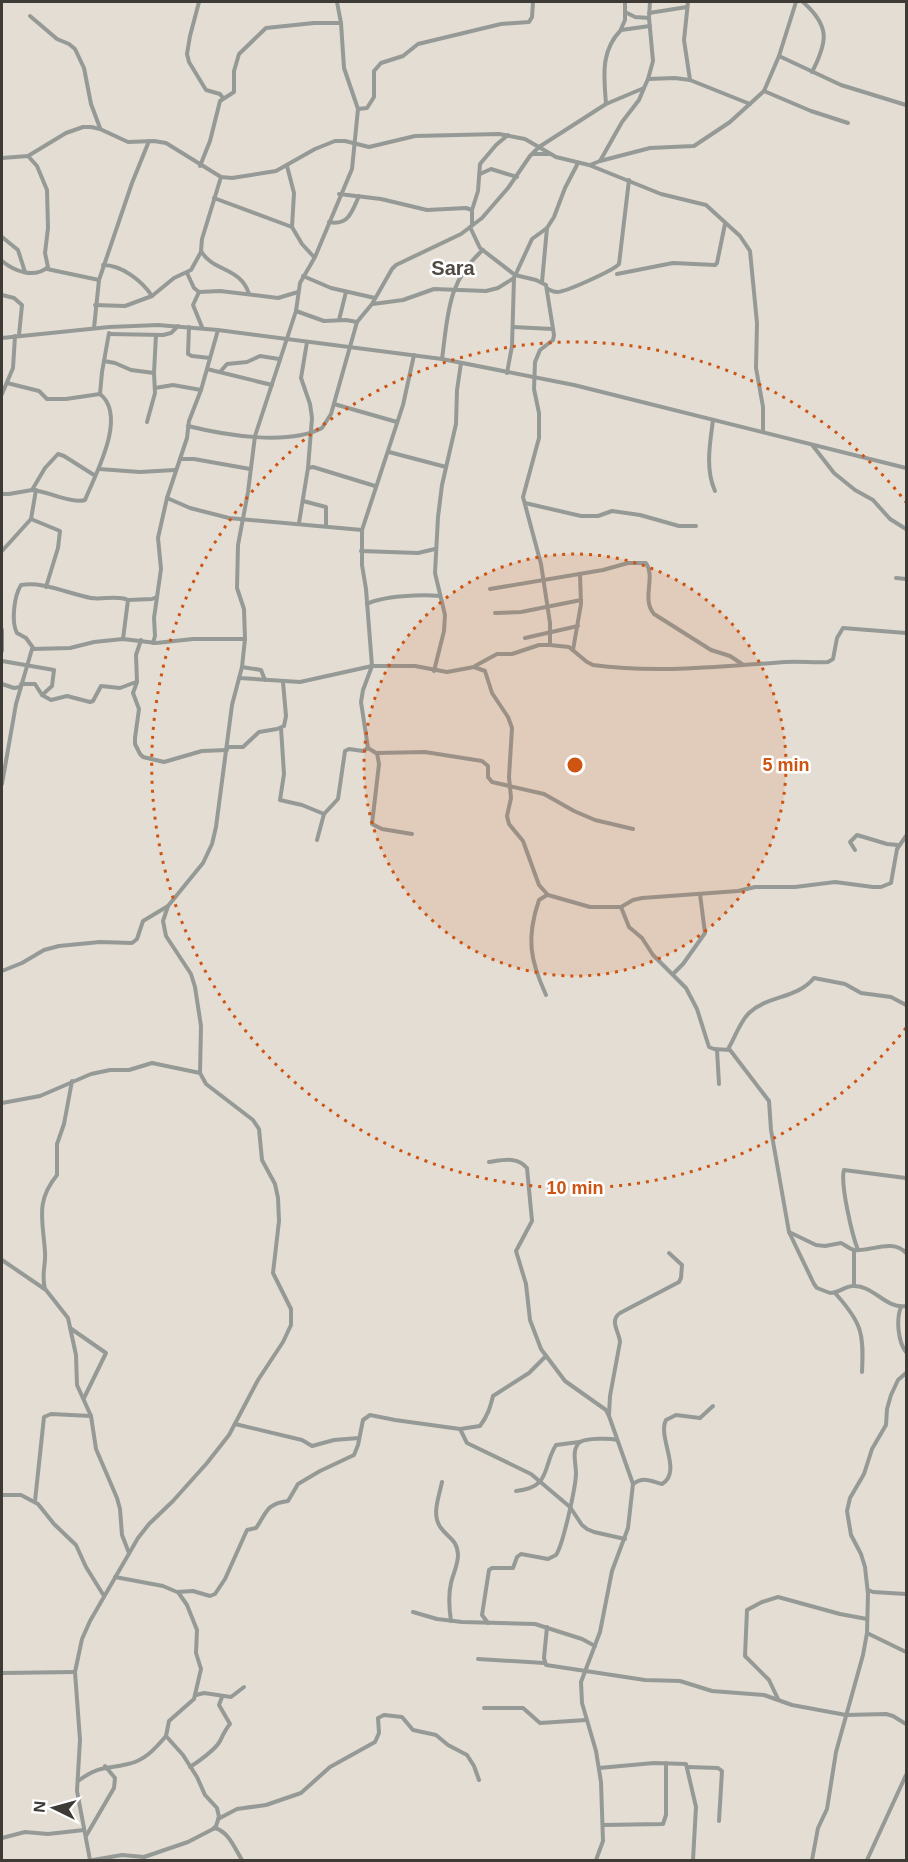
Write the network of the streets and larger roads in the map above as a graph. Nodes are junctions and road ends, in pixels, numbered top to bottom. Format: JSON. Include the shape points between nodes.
{"nodes":[{"id":1,"x":199,"y":2,"type":"edge"},
{"id":2,"x":337,"y":2,"type":"edge"},
{"id":3,"x":533,"y":2,"type":"edge"},
{"id":4,"x":626,"y":2,"type":"edge"},
{"id":5,"x":650,"y":2,"type":"edge"},
{"id":6,"x":688,"y":2,"type":"edge"},
{"id":7,"x":796,"y":2,"type":"edge"},
{"id":8,"x":803,"y":2,"type":"edge"},
{"id":9,"x":687,"y":8,"type":"junction"},
{"id":10,"x":625,"y":12,"type":"junction"},
{"id":11,"x":649,"y":15,"type":"junction"},
{"id":12,"x":30,"y":16,"type":"dead end"},
{"id":13,"x":341,"y":24,"type":"junction"},
{"id":14,"x":650,"y":26,"type":"junction"},
{"id":15,"x":621,"y":30,"type":"junction"},
{"id":16,"x":779,"y":56,"type":"junction"},
{"id":17,"x":812,"y":72,"type":"junction"},
{"id":18,"x":648,"y":80,"type":"junction"},
{"id":19,"x":690,"y":80,"type":"junction"},
{"id":20,"x":644,"y":88,"type":"junction"},
{"id":21,"x":764,"y":91,"type":"junction"},
{"id":22,"x":223,"y":98,"type":"junction"},
{"id":23,"x":750,"y":104,"type":"junction"},
{"id":24,"x":606,"y":105,"type":"junction"},
{"id":25,"x":906,"y":105,"type":"edge"},
{"id":26,"x":358,"y":109,"type":"junction"},
{"id":27,"x":848,"y":123,"type":"dead end"},
{"id":28,"x":100,"y":129,"type":"junction"},
{"id":29,"x":508,"y":135,"type":"junction"},
{"id":30,"x":150,"y":141,"type":"junction"},
{"id":31,"x":355,"y":143,"type":"junction"},
{"id":32,"x":539,"y":147,"type":"junction"},
{"id":33,"x":532,"y":154,"type":"junction"},
{"id":34,"x":550,"y":154,"type":"junction"},
{"id":35,"x":28,"y":156,"type":"junction"},
{"id":36,"x":2,"y":158,"type":"edge"},
{"id":37,"x":600,"y":160,"type":"junction"},
{"id":38,"x":578,"y":163,"type":"junction"},
{"id":39,"x":200,"y":165,"type":"junction"},
{"id":40,"x":589,"y":165,"type":"junction"},
{"id":41,"x":287,"y":166,"type":"junction"},
{"id":42,"x":479,"y":175,"type":"junction"},
{"id":43,"x":221,"y":177,"type":"junction"},
{"id":44,"x":517,"y":177,"type":"junction"},
{"id":45,"x":629,"y":180,"type":"junction"},
{"id":46,"x":339,"y":194,"type":"junction"},
{"id":47,"x":359,"y":196,"type":"junction"},
{"id":48,"x":214,"y":198,"type":"junction"},
{"id":49,"x":472,"y":210,"type":"junction"},
{"id":50,"x":329,"y":222,"type":"junction"},
{"id":51,"x":725,"y":223,"type":"junction"},
{"id":52,"x":471,"y":226,"type":"junction"},
{"id":53,"x":292,"y":227,"type":"junction"},
{"id":54,"x":547,"y":228,"type":"junction"},
{"id":55,"x":2,"y":237,"type":"edge"},
{"id":56,"x":483,"y":250,"type":"junction"},
{"id":57,"x":201,"y":251,"type":"junction"},
{"id":58,"x":315,"y":257,"type":"junction"},
{"id":59,"x":2,"y":261,"type":"edge"},
{"id":60,"x":103,"y":265,"type":"junction"},
{"id":61,"x":47,"y":269,"type":"junction"},
{"id":62,"x":26,"y":272,"type":"junction"},
{"id":63,"x":187,"y":273,"type":"junction"},
{"id":64,"x":617,"y":274,"type":"dead end"},
{"id":65,"x":303,"y":276,"type":"junction"},
{"id":66,"x":514,"y":277,"type":"junction"},
{"id":67,"x":99,"y":280,"type":"junction"},
{"id":68,"x":542,"y":282,"type":"junction"},
{"id":69,"x":454,"y":289,"type":"junction"},
{"id":70,"x":548,"y":289,"type":"junction"},
{"id":71,"x":199,"y":292,"type":"junction"},
{"id":72,"x":298,"y":292,"type":"junction"},
{"id":73,"x":346,"y":292,"type":"junction"},
{"id":74,"x":249,"y":294,"type":"junction"},
{"id":75,"x":2,"y":295,"type":"edge"},
{"id":76,"x":152,"y":296,"type":"junction"},
{"id":77,"x":375,"y":298,"type":"junction"},
{"id":78,"x":372,"y":304,"type":"junction"},
{"id":79,"x":95,"y":305,"type":"junction"},
{"id":80,"x":296,"y":310,"type":"junction"},
{"id":81,"x":339,"y":320,"type":"junction"},
{"id":82,"x":357,"y":322,"type":"junction"},
{"id":83,"x":178,"y":326,"type":"junction"},
{"id":84,"x":109,"y":327,"type":"junction"},
{"id":85,"x":189,"y":327,"type":"junction"},
{"id":86,"x":513,"y":327,"type":"junction"},
{"id":87,"x":94,"y":328,"type":"junction"},
{"id":88,"x":202,"y":328,"type":"junction"},
{"id":89,"x":553,"y":329,"type":"junction"},
{"id":90,"x":218,"y":330,"type":"junction"},
{"id":91,"x":109,"y":334,"type":"junction"},
{"id":92,"x":17,"y":335,"type":"junction"},
{"id":93,"x":156,"y":335,"type":"junction"},
{"id":94,"x":2,"y":338,"type":"edge"},
{"id":95,"x":285,"y":340,"type":"junction"},
{"id":96,"x":307,"y":342,"type":"junction"},
{"id":97,"x":351,"y":347,"type":"junction"},
{"id":98,"x":414,"y":355,"type":"junction"},
{"id":99,"x":210,"y":358,"type":"junction"},
{"id":100,"x":279,"y":358,"type":"junction"},
{"id":101,"x":442,"y":359,"type":"junction"},
{"id":102,"x":104,"y":361,"type":"junction"},
{"id":103,"x":461,"y":363,"type":"junction"},
{"id":104,"x":207,"y":369,"type":"junction"},
{"id":105,"x":220,"y":372,"type":"junction"},
{"id":106,"x":154,"y":373,"type":"junction"},
{"id":107,"x":507,"y":373,"type":"junction"},
{"id":108,"x":533,"y":378,"type":"junction"},
{"id":109,"x":7,"y":383,"type":"junction"},
{"id":110,"x":272,"y":385,"type":"junction"},
{"id":111,"x":155,"y":388,"type":"junction"},
{"id":112,"x":201,"y":390,"type":"junction"},
{"id":113,"x":2,"y":394,"type":"edge"},
{"id":114,"x":100,"y":394,"type":"junction"},
{"id":115,"x":334,"y":404,"type":"junction"},
{"id":116,"x":713,"y":420,"type":"junction"},
{"id":117,"x":147,"y":422,"type":"dead end"},
{"id":118,"x":398,"y":422,"type":"junction"},
{"id":119,"x":188,"y":426,"type":"junction"},
{"id":120,"x":763,"y":432,"type":"junction"},
{"id":121,"x":311,"y":433,"type":"junction"},
{"id":122,"x":255,"y":436,"type":"junction"},
{"id":123,"x":813,"y":445,"type":"junction"},
{"id":124,"x":388,"y":452,"type":"junction"},
{"id":125,"x":179,"y":459,"type":"junction"},
{"id":126,"x":446,"y":467,"type":"junction"},
{"id":127,"x":308,"y":468,"type":"junction"},
{"id":128,"x":906,"y":468,"type":"edge"},
{"id":129,"x":99,"y":469,"type":"junction"},
{"id":130,"x":250,"y":469,"type":"junction"},
{"id":131,"x":175,"y":470,"type":"junction"},
{"id":132,"x":94,"y":476,"type":"junction"},
{"id":133,"x":375,"y":486,"type":"junction"},
{"id":134,"x":34,"y":490,"type":"junction"},
{"id":135,"x":715,"y":490,"type":"dead end"},
{"id":136,"x":2,"y":494,"type":"edge"},
{"id":137,"x":167,"y":498,"type":"junction"},
{"id":138,"x":303,"y":501,"type":"junction"},
{"id":139,"x":525,"y":503,"type":"junction"},
{"id":140,"x":31,"y":519,"type":"junction"},
{"id":141,"x":243,"y":519,"type":"junction"},
{"id":142,"x":299,"y":523,"type":"junction"},
{"id":143,"x":326,"y":525,"type":"junction"},
{"id":144,"x":696,"y":526,"type":"dead end"},
{"id":145,"x":906,"y":529,"type":"edge"},
{"id":146,"x":362,"y":530,"type":"junction"},
{"id":147,"x":435,"y":549,"type":"junction"},
{"id":148,"x":2,"y":551,"type":"edge"},
{"id":149,"x":362,"y":551,"type":"junction"},
{"id":150,"x":580,"y":574,"type":"junction"},
{"id":151,"x":896,"y":578,"type":"dead end"},
{"id":152,"x":906,"y":579,"type":"edge"},
{"id":153,"x":543,"y":581,"type":"junction"},
{"id":154,"x":46,"y":587,"type":"junction"},
{"id":155,"x":490,"y":589,"type":"dead end"},
{"id":156,"x":440,"y":596,"type":"junction"},
{"id":157,"x":157,"y":597,"type":"junction"},
{"id":158,"x":367,"y":597,"type":"junction"},
{"id":159,"x":128,"y":600,"type":"junction"},
{"id":160,"x":581,"y":600,"type":"junction"},
{"id":161,"x":373,"y":601,"type":"junction"},
{"id":162,"x":367,"y":604,"type":"junction"},
{"id":163,"x":548,"y":607,"type":"junction"},
{"id":164,"x":495,"y":613,"type":"dead end"},
{"id":165,"x":578,"y":626,"type":"junction"},
{"id":166,"x":2,"y":630,"type":"edge"},
{"id":167,"x":550,"y":633,"type":"junction"},
{"id":168,"x":906,"y":633,"type":"edge"},
{"id":169,"x":525,"y":638,"type":"dead end"},
{"id":170,"x":123,"y":639,"type":"junction"},
{"id":171,"x":245,"y":639,"type":"junction"},
{"id":172,"x":141,"y":640,"type":"junction"},
{"id":173,"x":153,"y":643,"type":"junction"},
{"id":174,"x":550,"y":645,"type":"junction"},
{"id":175,"x":34,"y":649,"type":"junction"},
{"id":176,"x":573,"y":650,"type":"junction"},
{"id":177,"x":2,"y":651,"type":"edge"},
{"id":178,"x":2,"y":661,"type":"edge"},
{"id":179,"x":743,"y":665,"type":"junction"},
{"id":180,"x":28,"y":666,"type":"junction"},
{"id":181,"x":372,"y":666,"type":"junction"},
{"id":182,"x":242,"y":667,"type":"junction"},
{"id":183,"x":474,"y":667,"type":"junction"},
{"id":184,"x":434,"y":671,"type":"junction"},
{"id":185,"x":239,"y":678,"type":"junction"},
{"id":186,"x":265,"y":680,"type":"junction"},
{"id":187,"x":283,"y":681,"type":"junction"},
{"id":188,"x":136,"y":682,"type":"junction"},
{"id":189,"x":2,"y":684,"type":"edge"},
{"id":190,"x":21,"y":685,"type":"junction"},
{"id":191,"x":42,"y":695,"type":"junction"},
{"id":192,"x":281,"y":728,"type":"junction"},
{"id":193,"x":227,"y":748,"type":"junction"},
{"id":194,"x":368,"y":748,"type":"junction"},
{"id":195,"x":376,"y":753,"type":"junction"},
{"id":196,"x":2,"y":784,"type":"edge"},
{"id":197,"x":509,"y":787,"type":"junction"},
{"id":198,"x":324,"y":814,"type":"junction"},
{"id":199,"x":633,"y":829,"type":"dead end"},
{"id":200,"x":412,"y":834,"type":"dead end"},
{"id":201,"x":906,"y":836,"type":"edge"},
{"id":202,"x":317,"y":840,"type":"dead end"},
{"id":203,"x":898,"y":845,"type":"junction"},
{"id":204,"x":855,"y":850,"type":"dead end"},
{"id":205,"x":700,"y":894,"type":"junction"},
{"id":206,"x":548,"y":895,"type":"junction"},
{"id":207,"x":168,"y":906,"type":"junction"},
{"id":208,"x":621,"y":907,"type":"junction"},
{"id":209,"x":2,"y":971,"type":"edge"},
{"id":210,"x":673,"y":974,"type":"junction"},
{"id":211,"x":546,"y":995,"type":"dead end"},
{"id":212,"x":906,"y":1005,"type":"edge"},
{"id":213,"x":728,"y":1049,"type":"junction"},
{"id":214,"x":717,"y":1050,"type":"junction"},
{"id":215,"x":200,"y":1073,"type":"junction"},
{"id":216,"x":72,"y":1081,"type":"junction"},
{"id":217,"x":718,"y":1084,"type":"dead end"},
{"id":218,"x":2,"y":1103,"type":"edge"},
{"id":219,"x":489,"y":1162,"type":"dead end"},
{"id":220,"x":906,"y":1178,"type":"edge"},
{"id":221,"x":789,"y":1232,"type":"junction"},
{"id":222,"x":856,"y":1250,"type":"junction"},
{"id":223,"x":669,"y":1253,"type":"dead end"},
{"id":224,"x":906,"y":1253,"type":"edge"},
{"id":225,"x":2,"y":1260,"type":"edge"},
{"id":226,"x":854,"y":1286,"type":"junction"},
{"id":227,"x":46,"y":1290,"type":"junction"},
{"id":228,"x":835,"y":1293,"type":"junction"},
{"id":229,"x":904,"y":1307,"type":"edge"},
{"id":230,"x":70,"y":1328,"type":"junction"},
{"id":231,"x":906,"y":1353,"type":"edge"},
{"id":232,"x":545,"y":1357,"type":"junction"},
{"id":233,"x":862,"y":1372,"type":"dead end"},
{"id":234,"x":906,"y":1372,"type":"edge"},
{"id":235,"x":84,"y":1399,"type":"junction"},
{"id":236,"x":713,"y":1406,"type":"dead end"},
{"id":237,"x":92,"y":1416,"type":"junction"},
{"id":238,"x":609,"y":1416,"type":"junction"},
{"id":239,"x":235,"y":1424,"type":"junction"},
{"id":240,"x":460,"y":1429,"type":"junction"},
{"id":241,"x":359,"y":1438,"type":"junction"},
{"id":242,"x":618,"y":1440,"type":"junction"},
{"id":243,"x":580,"y":1442,"type":"junction"},
{"id":244,"x":540,"y":1481,"type":"junction"},
{"id":245,"x":442,"y":1482,"type":"dead end"},
{"id":246,"x":633,"y":1484,"type":"junction"},
{"id":247,"x":516,"y":1491,"type":"dead end"},
{"id":248,"x":2,"y":1495,"type":"edge"},
{"id":249,"x":35,"y":1500,"type":"junction"},
{"id":250,"x":570,"y":1507,"type":"junction"},
{"id":251,"x":625,"y":1539,"type":"junction"},
{"id":252,"x":129,"y":1554,"type":"junction"},
{"id":253,"x":115,"y":1577,"type":"junction"},
{"id":254,"x":868,"y":1590,"type":"junction"},
{"id":255,"x":177,"y":1592,"type":"junction"},
{"id":256,"x":906,"y":1594,"type":"edge"},
{"id":257,"x":104,"y":1596,"type":"junction"},
{"id":258,"x":413,"y":1612,"type":"dead end"},
{"id":259,"x":867,"y":1619,"type":"junction"},
{"id":260,"x":451,"y":1621,"type":"junction"},
{"id":261,"x":488,"y":1623,"type":"junction"},
{"id":262,"x":547,"y":1627,"type":"junction"},
{"id":263,"x":867,"y":1633,"type":"junction"},
{"id":264,"x":595,"y":1646,"type":"junction"},
{"id":265,"x":906,"y":1652,"type":"edge"},
{"id":266,"x":478,"y":1659,"type":"dead end"},
{"id":267,"x":544,"y":1663,"type":"junction"},
{"id":268,"x":586,"y":1670,"type":"junction"},
{"id":269,"x":75,"y":1672,"type":"junction"},
{"id":270,"x":2,"y":1673,"type":"edge"},
{"id":271,"x":244,"y":1687,"type":"dead end"},
{"id":272,"x":196,"y":1695,"type":"junction"},
{"id":273,"x":222,"y":1696,"type":"junction"},
{"id":274,"x":778,"y":1700,"type":"junction"},
{"id":275,"x":484,"y":1708,"type":"dead end"},
{"id":276,"x":846,"y":1715,"type":"junction"},
{"id":277,"x":586,"y":1720,"type":"junction"},
{"id":278,"x":906,"y":1724,"type":"edge"},
{"id":279,"x":166,"y":1736,"type":"junction"},
{"id":280,"x":666,"y":1763,"type":"junction"},
{"id":281,"x":105,"y":1766,"type":"junction"},
{"id":282,"x":190,"y":1767,"type":"junction"},
{"id":283,"x":688,"y":1767,"type":"junction"},
{"id":284,"x":599,"y":1768,"type":"junction"},
{"id":285,"x":906,"y":1775,"type":"edge"},
{"id":286,"x":479,"y":1780,"type":"dead end"},
{"id":287,"x":78,"y":1781,"type":"junction"},
{"id":288,"x":905,"y":1783,"type":"edge"},
{"id":289,"x":218,"y":1819,"type":"junction"},
{"id":290,"x":719,"y":1821,"type":"dead end"},
{"id":291,"x":603,"y":1825,"type":"junction"},
{"id":292,"x":213,"y":1829,"type":"junction"},
{"id":293,"x":84,"y":1830,"type":"junction"},
{"id":294,"x":85,"y":1837,"type":"junction"},
{"id":295,"x":2,"y":1838,"type":"edge"},
{"id":296,"x":92,"y":1860,"type":"edge"},
{"id":297,"x":242,"y":1860,"type":"edge"},
{"id":298,"x":596,"y":1860,"type":"edge"},
{"id":299,"x":693,"y":1860,"type":"edge"},
{"id":300,"x":812,"y":1860,"type":"edge"},
{"id":301,"x":867,"y":1860,"type":"edge"}],
"edges":[{"from":1,"to":22,"type":"street","via":[[188,58],[206,90]]},
{"from":2,"to":13,"type":"street"},
{"from":3,"to":26,"type":"street","via":[[529,22],[501,24],[418,44],[403,56],[381,63],[374,71],[372,101],[367,108]]},
{"from":4,"to":10,"type":"street"},
{"from":5,"to":11,"type":"street"},
{"from":6,"to":9,"type":"street"},
{"from":7,"to":16,"type":"street"},
{"from":8,"to":17,"type":"street","via":[[822,24],[825,34]]},
{"from":9,"to":11,"type":"street"},
{"from":9,"to":19,"type":"street","via":[[684,40]]},
{"from":10,"to":11,"type":"street","via":[[635,17]]},
{"from":10,"to":15,"type":"street"},
{"from":11,"to":14,"type":"street"},
{"from":12,"to":28,"type":"street","via":[[75,49]]},
{"from":13,"to":22,"type":"street","via":[[322,22],[266,28],[242,50],[235,66],[234,92]]},
{"from":13,"to":26,"type":"street","via":[[344,68]]},
{"from":14,"to":15,"type":"street"},
{"from":14,"to":18,"type":"street","via":[[654,53]]},
{"from":15,"to":24,"type":"street","via":[[606,54]]},
{"from":16,"to":17,"type":"street"},
{"from":16,"to":21,"type":"street"},
{"from":17,"to":25,"type":"street"},
{"from":18,"to":19,"type":"street"},
{"from":18,"to":20,"type":"street"},
{"from":19,"to":23,"type":"street"},
{"from":20,"to":24,"type":"street"},
{"from":20,"to":37,"type":"street"},
{"from":21,"to":23,"type":"street"},
{"from":21,"to":27,"type":"street"},
{"from":22,"to":39,"type":"street"},
{"from":23,"to":37,"type":"street","via":[[694,146],[641,149]]},
{"from":24,"to":32,"type":"street"},
{"from":26,"to":31,"type":"street"},
{"from":28,"to":30,"type":"street","via":[[128,142]]},
{"from":28,"to":35,"type":"street","via":[[72,130]]},
{"from":29,"to":31,"type":"street","via":[[415,136],[369,147]]},
{"from":29,"to":32,"type":"street"},
{"from":29,"to":42,"type":"street","via":[[482,162]]},
{"from":30,"to":39,"type":"street","via":[[166,143]]},
{"from":30,"to":60,"type":"street"},
{"from":31,"to":41,"type":"street","via":[[325,144]]},
{"from":31,"to":46,"type":"street","via":[[351,169]]},
{"from":32,"to":33,"type":"street"},
{"from":32,"to":34,"type":"street"},
{"from":33,"to":34,"type":"street"},
{"from":33,"to":44,"type":"street"},
{"from":34,"to":38,"type":"street"},
{"from":35,"to":36,"type":"street"},
{"from":35,"to":61,"type":"street","via":[[47,190]]},
{"from":37,"to":40,"type":"street"},
{"from":38,"to":40,"type":"street"},
{"from":38,"to":54,"type":"street"},
{"from":39,"to":43,"type":"street"},
{"from":40,"to":45,"type":"street"},
{"from":41,"to":43,"type":"street","via":[[248,176]]},
{"from":41,"to":53,"type":"street","via":[[294,193]]},
{"from":42,"to":44,"type":"street","via":[[494,170]]},
{"from":42,"to":49,"type":"street"},
{"from":43,"to":48,"type":"street"},
{"from":44,"to":52,"type":"street","via":[[489,212]]},
{"from":45,"to":51,"type":"street","via":[[661,194],[706,205]]},
{"from":45,"to":70,"type":"street","via":[[621,256],[615,269],[562,291]]},
{"from":46,"to":47,"type":"street"},
{"from":46,"to":50,"type":"street"},
{"from":47,"to":49,"type":"street","via":[[427,210]]},
{"from":47,"to":50,"type":"street","via":[[346,220]]},
{"from":48,"to":53,"type":"street"},
{"from":48,"to":57,"type":"street"},
{"from":49,"to":52,"type":"street"},
{"from":50,"to":58,"type":"street"},
{"from":51,"to":64,"type":"street","via":[[715,265],[663,264]]},
{"from":51,"to":120,"type":"street","via":[[746,243],[752,260]]},
{"from":52,"to":56,"type":"street"},
{"from":52,"to":77,"type":"street","via":[[396,265]]},
{"from":53,"to":58,"type":"street"},
{"from":54,"to":66,"type":"street","via":[[532,239]]},
{"from":54,"to":68,"type":"street"},
{"from":55,"to":62,"type":"street","via":[[18,250]]},
{"from":56,"to":66,"type":"street"},
{"from":56,"to":69,"type":"street","via":[[469,262]]},
{"from":57,"to":63,"type":"street"},
{"from":57,"to":74,"type":"street","via":[[205,258],[241,278]]},
{"from":58,"to":65,"type":"street"},
{"from":59,"to":62,"type":"street"},
{"from":60,"to":67,"type":"street"},
{"from":60,"to":76,"type":"street","via":[[122,270]]},
{"from":61,"to":62,"type":"street"},
{"from":61,"to":67,"type":"street"},
{"from":63,"to":71,"type":"street"},
{"from":63,"to":76,"type":"street"},
{"from":65,"to":72,"type":"street"},
{"from":65,"to":73,"type":"street"},
{"from":66,"to":68,"type":"street"},
{"from":66,"to":69,"type":"street","via":[[486,291]]},
{"from":66,"to":86,"type":"street"},
{"from":67,"to":79,"type":"street"},
{"from":68,"to":70,"type":"street"},
{"from":69,"to":78,"type":"street","via":[[435,289],[403,300]]},
{"from":69,"to":101,"type":"street"},
{"from":70,"to":89,"type":"street"},
{"from":71,"to":74,"type":"street"},
{"from":71,"to":88,"type":"street","via":[[193,305]]},
{"from":72,"to":74,"type":"street","via":[[280,298]]},
{"from":72,"to":80,"type":"street"},
{"from":73,"to":77,"type":"street"},
{"from":73,"to":81,"type":"street"},
{"from":75,"to":92,"type":"street","via":[[22,304]]},
{"from":76,"to":79,"type":"street","via":[[125,306]]},
{"from":77,"to":78,"type":"street"},
{"from":78,"to":82,"type":"street"},
{"from":79,"to":87,"type":"street"},
{"from":80,"to":81,"type":"street","via":[[324,321]]},
{"from":80,"to":95,"type":"street"},
{"from":81,"to":82,"type":"street"},
{"from":82,"to":97,"type":"street"},
{"from":83,"to":84,"type":"street"},
{"from":83,"to":85,"type":"street"},
{"from":83,"to":93,"type":"street","via":[[171,333]]},
{"from":84,"to":87,"type":"street"},
{"from":84,"to":91,"type":"street"},
{"from":85,"to":88,"type":"street"},
{"from":85,"to":99,"type":"street","via":[[188,354]]},
{"from":86,"to":89,"type":"street"},
{"from":86,"to":107,"type":"street"},
{"from":87,"to":92,"type":"street"},
{"from":88,"to":90,"type":"street"},
{"from":89,"to":108,"type":"street","via":[[553,340],[536,356]]},
{"from":90,"to":95,"type":"street"},
{"from":90,"to":99,"type":"street"},
{"from":91,"to":93,"type":"street"},
{"from":91,"to":102,"type":"street"},
{"from":92,"to":94,"type":"street"},
{"from":92,"to":109,"type":"street"},
{"from":93,"to":106,"type":"street"},
{"from":95,"to":96,"type":"street"},
{"from":95,"to":100,"type":"street"},
{"from":96,"to":97,"type":"street"},
{"from":96,"to":121,"type":"street","via":[[301,378],[311,411]]},
{"from":97,"to":98,"type":"street"},
{"from":97,"to":115,"type":"street"},
{"from":98,"to":101,"type":"street"},
{"from":98,"to":118,"type":"street"},
{"from":99,"to":104,"type":"street"},
{"from":100,"to":105,"type":"street","via":[[260,356],[226,364]]},
{"from":100,"to":110,"type":"street"},
{"from":101,"to":103,"type":"street"},
{"from":102,"to":106,"type":"street"},
{"from":102,"to":114,"type":"street"},
{"from":103,"to":107,"type":"street"},
{"from":103,"to":126,"type":"street","via":[[456,424]]},
{"from":104,"to":105,"type":"street"},
{"from":104,"to":112,"type":"street"},
{"from":105,"to":110,"type":"street"},
{"from":106,"to":111,"type":"street"},
{"from":107,"to":108,"type":"street"},
{"from":108,"to":116,"type":"street"},
{"from":108,"to":139,"type":"street","via":[[539,438],[523,495]]},
{"from":109,"to":113,"type":"street"},
{"from":109,"to":114,"type":"street","via":[[39,391],[47,399]]},
{"from":110,"to":122,"type":"street"},
{"from":111,"to":112,"type":"street","via":[[173,385]]},
{"from":111,"to":117,"type":"street"},
{"from":112,"to":119,"type":"street"},
{"from":114,"to":129,"type":"street","via":[[107,402],[112,423]]},
{"from":115,"to":118,"type":"street"},
{"from":115,"to":121,"type":"street","via":[[325,425]]},
{"from":116,"to":120,"type":"street"},
{"from":116,"to":135,"type":"street","via":[[709,457]]},
{"from":118,"to":124,"type":"street"},
{"from":119,"to":122,"type":"street"},
{"from":119,"to":125,"type":"street"},
{"from":120,"to":123,"type":"street"},
{"from":121,"to":122,"type":"street"},
{"from":121,"to":127,"type":"street"},
{"from":122,"to":130,"type":"street"},
{"from":123,"to":128,"type":"street"},
{"from":123,"to":145,"type":"street","via":[[834,473]]},
{"from":124,"to":126,"type":"street"},
{"from":124,"to":133,"type":"street"},
{"from":125,"to":130,"type":"street"},
{"from":125,"to":131,"type":"street"},
{"from":126,"to":147,"type":"street"},
{"from":127,"to":133,"type":"street"},
{"from":127,"to":138,"type":"street"},
{"from":129,"to":131,"type":"street"},
{"from":129,"to":132,"type":"street"},
{"from":130,"to":141,"type":"street"},
{"from":131,"to":137,"type":"street"},
{"from":132,"to":134,"type":"street","via":[[83,501]]},
{"from":132,"to":134,"type":"street","via":[[58,454],[45,468]]},
{"from":133,"to":146,"type":"street"},
{"from":134,"to":136,"type":"street"},
{"from":134,"to":140,"type":"street"},
{"from":137,"to":141,"type":"street","via":[[190,508]]},
{"from":137,"to":157,"type":"street","via":[[158,541],[161,569]]},
{"from":138,"to":142,"type":"street"},
{"from":138,"to":143,"type":"street","via":[[326,507]]},
{"from":139,"to":144,"type":"street","via":[[580,516],[612,511]]},
{"from":139,"to":153,"type":"street"},
{"from":140,"to":148,"type":"street"},
{"from":140,"to":154,"type":"street","via":[[60,531]]},
{"from":141,"to":142,"type":"street"},
{"from":141,"to":171,"type":"street","via":[[237,582],[244,609]]},
{"from":142,"to":143,"type":"street"},
{"from":143,"to":146,"type":"street"},
{"from":146,"to":149,"type":"street"},
{"from":147,"to":149,"type":"street","via":[[418,553]]},
{"from":147,"to":156,"type":"street"},
{"from":149,"to":158,"type":"street"},
{"from":150,"to":153,"type":"street"},
{"from":150,"to":160,"type":"street"},
{"from":150,"to":179,"type":"street","via":[[646,563],[647,600],[654,614]]},
{"from":151,"to":152,"type":"street"},
{"from":153,"to":155,"type":"street"},
{"from":153,"to":163,"type":"street"},
{"from":154,"to":159,"type":"street","via":[[92,598]]},
{"from":154,"to":175,"type":"street","via":[[21,585],[17,598],[14,627]]},
{"from":156,"to":161,"type":"street"},
{"from":156,"to":184,"type":"street","via":[[444,631]]},
{"from":157,"to":159,"type":"street"},
{"from":157,"to":173,"type":"street"},
{"from":158,"to":161,"type":"street"},
{"from":158,"to":162,"type":"street"},
{"from":159,"to":170,"type":"street"},
{"from":160,"to":163,"type":"street"},
{"from":160,"to":165,"type":"street"},
{"from":161,"to":162,"type":"street"},
{"from":162,"to":181,"type":"street"},
{"from":163,"to":164,"type":"street"},
{"from":163,"to":167,"type":"street"},
{"from":165,"to":167,"type":"street"},
{"from":165,"to":176,"type":"street"},
{"from":166,"to":177,"type":"street"},
{"from":167,"to":169,"type":"street"},
{"from":167,"to":174,"type":"street"},
{"from":168,"to":179,"type":"street","via":[[843,628],[830,662]]},
{"from":170,"to":172,"type":"street"},
{"from":170,"to":175,"type":"street","via":[[70,648]]},
{"from":171,"to":173,"type":"street"},
{"from":171,"to":182,"type":"street"},
{"from":172,"to":173,"type":"street"},
{"from":172,"to":188,"type":"street","via":[[135,663]]},
{"from":174,"to":176,"type":"street"},
{"from":174,"to":183,"type":"street","via":[[497,654]]},
{"from":175,"to":180,"type":"street"},
{"from":176,"to":179,"type":"street","via":[[593,665],[625,669]]},
{"from":178,"to":180,"type":"street"},
{"from":180,"to":190,"type":"street"},
{"from":180,"to":191,"type":"street","via":[[54,670],[52,686]]},
{"from":181,"to":184,"type":"street","via":[[415,666]]},
{"from":181,"to":187,"type":"street","via":[[300,682]]},
{"from":181,"to":194,"type":"street","via":[[361,702]]},
{"from":182,"to":185,"type":"street"},
{"from":182,"to":186,"type":"street","via":[[261,670]]},
{"from":183,"to":184,"type":"street"},
{"from":183,"to":197,"type":"street","via":[[487,674],[492,693],[511,722]]},
{"from":185,"to":186,"type":"street"},
{"from":185,"to":193,"type":"street"},
{"from":186,"to":187,"type":"street"},
{"from":187,"to":192,"type":"street","via":[[285,723]]},
{"from":188,"to":191,"type":"street","via":[[120,688],[101,686],[90,702],[67,696],[51,700]]},
{"from":188,"to":193,"type":"street","via":[[133,693],[139,709],[135,744],[143,757],[168,761]]},
{"from":189,"to":190,"type":"street","via":[[14,688]]},
{"from":190,"to":191,"type":"street","via":[[34,684]]},
{"from":190,"to":196,"type":"street"},
{"from":192,"to":193,"type":"street","via":[[259,732],[243,747]]},
{"from":192,"to":198,"type":"street","via":[[284,774],[280,800]]},
{"from":193,"to":207,"type":"street","via":[[212,844],[198,871]]},
{"from":194,"to":195,"type":"street"},
{"from":194,"to":198,"type":"street","via":[[345,751],[338,799]]},
{"from":195,"to":197,"type":"street","via":[[425,752],[482,762],[488,766],[490,780]]},
{"from":195,"to":200,"type":"street","via":[[379,764],[372,824]]},
{"from":197,"to":199,"type":"street","via":[[544,794],[595,820]]},
{"from":197,"to":206,"type":"street","via":[[508,821],[523,841],[535,879]]},
{"from":198,"to":202,"type":"street"},
{"from":201,"to":203,"type":"street"},
{"from":203,"to":204,"type":"street","via":[[857,835],[850,843]]},
{"from":203,"to":205,"type":"street","via":[[891,883],[881,887],[835,882]]},
{"from":205,"to":208,"type":"street","via":[[637,898]]},
{"from":205,"to":210,"type":"street","via":[[705,933]]},
{"from":206,"to":208,"type":"street","via":[[590,908]]},
{"from":206,"to":211,"type":"street","via":[[539,900],[530,935],[531,958]]},
{"from":207,"to":209,"type":"street","via":[[143,921],[132,943],[59,946]]},
{"from":207,"to":215,"type":"street","via":[[164,932],[195,987],[201,1026]]},
{"from":208,"to":210,"type":"street","via":[[629,927]]},
{"from":210,"to":214,"type":"street","via":[[693,1000],[707,1044]]},
{"from":212,"to":213,"type":"street","via":[[888,996],[864,994],[845,984],[814,978],[800,992],[776,998],[749,1013]]},
{"from":213,"to":214,"type":"street"},
{"from":213,"to":221,"type":"street","via":[[769,1101]]},
{"from":214,"to":217,"type":"street"},
{"from":215,"to":216,"type":"street","via":[[152,1064],[101,1071]]},
{"from":215,"to":239,"type":"street","via":[[206,1084],[259,1129],[262,1160],[278,1198],[273,1273],[292,1317],[288,1334]]},
{"from":216,"to":218,"type":"street","via":[[40,1096]]},
{"from":216,"to":227,"type":"street","via":[[57,1144],[57,1175],[48,1184],[42,1206]]},
{"from":219,"to":232,"type":"street","via":[[514,1160],[525,1165],[528,1172],[532,1221],[517,1253],[530,1320]]},
{"from":220,"to":222,"type":"street","via":[[844,1170]]},
{"from":221,"to":222,"type":"street","via":[[816,1245],[838,1242]]},
{"from":221,"to":228,"type":"street","via":[[814,1284],[822,1291]]},
{"from":222,"to":224,"type":"street","via":[[891,1247]]},
{"from":222,"to":226,"type":"street"},
{"from":223,"to":238,"type":"street","via":[[682,1265],[679,1282],[615,1318],[620,1342]]},
{"from":225,"to":227,"type":"street"},
{"from":226,"to":228,"type":"street"},
{"from":226,"to":229,"type":"street"},
{"from":227,"to":230,"type":"street","via":[[64,1311]]},
{"from":228,"to":233,"type":"street","via":[[853,1312],[862,1337]]},
{"from":229,"to":231,"type":"street","via":[[899,1314]]},
{"from":230,"to":235,"type":"street","via":[[77,1385]]},
{"from":230,"to":235,"type":"street","via":[[106,1353]]},
{"from":232,"to":238,"type":"street","via":[[565,1381],[597,1402]]},
{"from":232,"to":240,"type":"street","via":[[493,1396],[491,1409],[480,1426]]},
{"from":234,"to":254,"type":"street","via":[[891,1395],[886,1425],[847,1511],[848,1527],[865,1567]]},
{"from":235,"to":237,"type":"street"},
{"from":236,"to":246,"type":"street","via":[[700,1418],[676,1415],[666,1420],[663,1430],[670,1469],[668,1479],[662,1484],[648,1479]]},
{"from":237,"to":249,"type":"street","via":[[44,1417]]},
{"from":237,"to":252,"type":"street","via":[[96,1449],[117,1498]]},
{"from":238,"to":242,"type":"street"},
{"from":239,"to":241,"type":"street","via":[[302,1440],[312,1446]]},
{"from":239,"to":252,"type":"street","via":[[207,1463],[144,1530]]},
{"from":240,"to":241,"type":"street","via":[[370,1415],[363,1420]]},
{"from":240,"to":244,"type":"street","via":[[467,1443]]},
{"from":241,"to":255,"type":"street","via":[[354,1455],[298,1484],[288,1501],[278,1502],[264,1512],[256,1528],[247,1530],[215,1594]]},
{"from":242,"to":243,"type":"street"},
{"from":242,"to":246,"type":"street"},
{"from":243,"to":244,"type":"street","via":[[556,1445]]},
{"from":243,"to":250,"type":"street","via":[[574,1456],[576,1484]]},
{"from":244,"to":247,"type":"street","via":[[527,1490]]},
{"from":244,"to":250,"type":"street"},
{"from":245,"to":260,"type":"street","via":[[437,1517],[440,1527],[452,1538],[458,1557],[448,1601]]},
{"from":246,"to":251,"type":"street"},
{"from":248,"to":249,"type":"street"},
{"from":249,"to":257,"type":"street","via":[[76,1545]]},
{"from":250,"to":251,"type":"street","via":[[587,1529]]},
{"from":250,"to":261,"type":"street","via":[[562,1546],[556,1556],[548,1559],[521,1554],[513,1568],[489,1570],[482,1615]]},
{"from":251,"to":264,"type":"street","via":[[612,1571]]},
{"from":252,"to":253,"type":"street"},
{"from":253,"to":255,"type":"street"},
{"from":253,"to":257,"type":"street"},
{"from":254,"to":256,"type":"street"},
{"from":254,"to":259,"type":"street"},
{"from":255,"to":272,"type":"street","via":[[197,1630],[196,1653],[201,1669]]},
{"from":257,"to":269,"type":"street","via":[[82,1639]]},
{"from":258,"to":260,"type":"street"},
{"from":259,"to":263,"type":"street"},
{"from":259,"to":274,"type":"street","via":[[778,1597],[747,1610],[745,1656],[769,1680]]},
{"from":260,"to":261,"type":"street"},
{"from":261,"to":262,"type":"street"},
{"from":262,"to":264,"type":"street"},
{"from":262,"to":267,"type":"street"},
{"from":263,"to":265,"type":"street"},
{"from":263,"to":276,"type":"street"},
{"from":264,"to":268,"type":"street"},
{"from":266,"to":267,"type":"street"},
{"from":267,"to":268,"type":"street"},
{"from":268,"to":274,"type":"street","via":[[645,1680],[680,1681],[712,1691]]},
{"from":268,"to":277,"type":"street","via":[[580,1691]]},
{"from":269,"to":270,"type":"street"},
{"from":269,"to":287,"type":"street","via":[[80,1740]]},
{"from":271,"to":273,"type":"street","via":[[231,1697]]},
{"from":272,"to":273,"type":"street"},
{"from":272,"to":279,"type":"street","via":[[169,1721]]},
{"from":273,"to":282,"type":"street","via":[[219,1705],[229,1726],[205,1757]]},
{"from":274,"to":276,"type":"street"},
{"from":275,"to":277,"type":"street","via":[[523,1708],[540,1723]]},
{"from":276,"to":278,"type":"street","via":[[886,1714]]},
{"from":276,"to":300,"type":"street"},
{"from":277,"to":284,"type":"street"},
{"from":279,"to":281,"type":"street","via":[[142,1759]]},
{"from":279,"to":282,"type":"street"},
{"from":280,"to":283,"type":"street","via":[[684,1763]]},
{"from":280,"to":284,"type":"street"},
{"from":280,"to":291,"type":"street","via":[[663,1824]]},
{"from":281,"to":287,"type":"street"},
{"from":281,"to":294,"type":"street","via":[[115,1778],[114,1788]]},
{"from":282,"to":289,"type":"street","via":[[217,1808]]},
{"from":283,"to":290,"type":"street","via":[[722,1771]]},
{"from":283,"to":299,"type":"street","via":[[696,1807]]},
{"from":284,"to":291,"type":"street"},
{"from":285,"to":288,"type":"street"},
{"from":286,"to":289,"type":"street","via":[[471,1759],[463,1752],[436,1735],[413,1730],[402,1717],[384,1715],[378,1719],[375,1742],[330,1767],[301,1793],[266,1805],[237,1809]]},
{"from":287,"to":293,"type":"street"},
{"from":288,"to":301,"type":"street"},
{"from":289,"to":292,"type":"street"},
{"from":291,"to":298,"type":"street"},
{"from":292,"to":296,"type":"street","via":[[144,1857],[122,1855]]},
{"from":292,"to":297,"type":"street","via":[[231,1840]]},
{"from":293,"to":294,"type":"street"},
{"from":293,"to":295,"type":"street","via":[[25,1832]]},
{"from":294,"to":296,"type":"street"}]}
